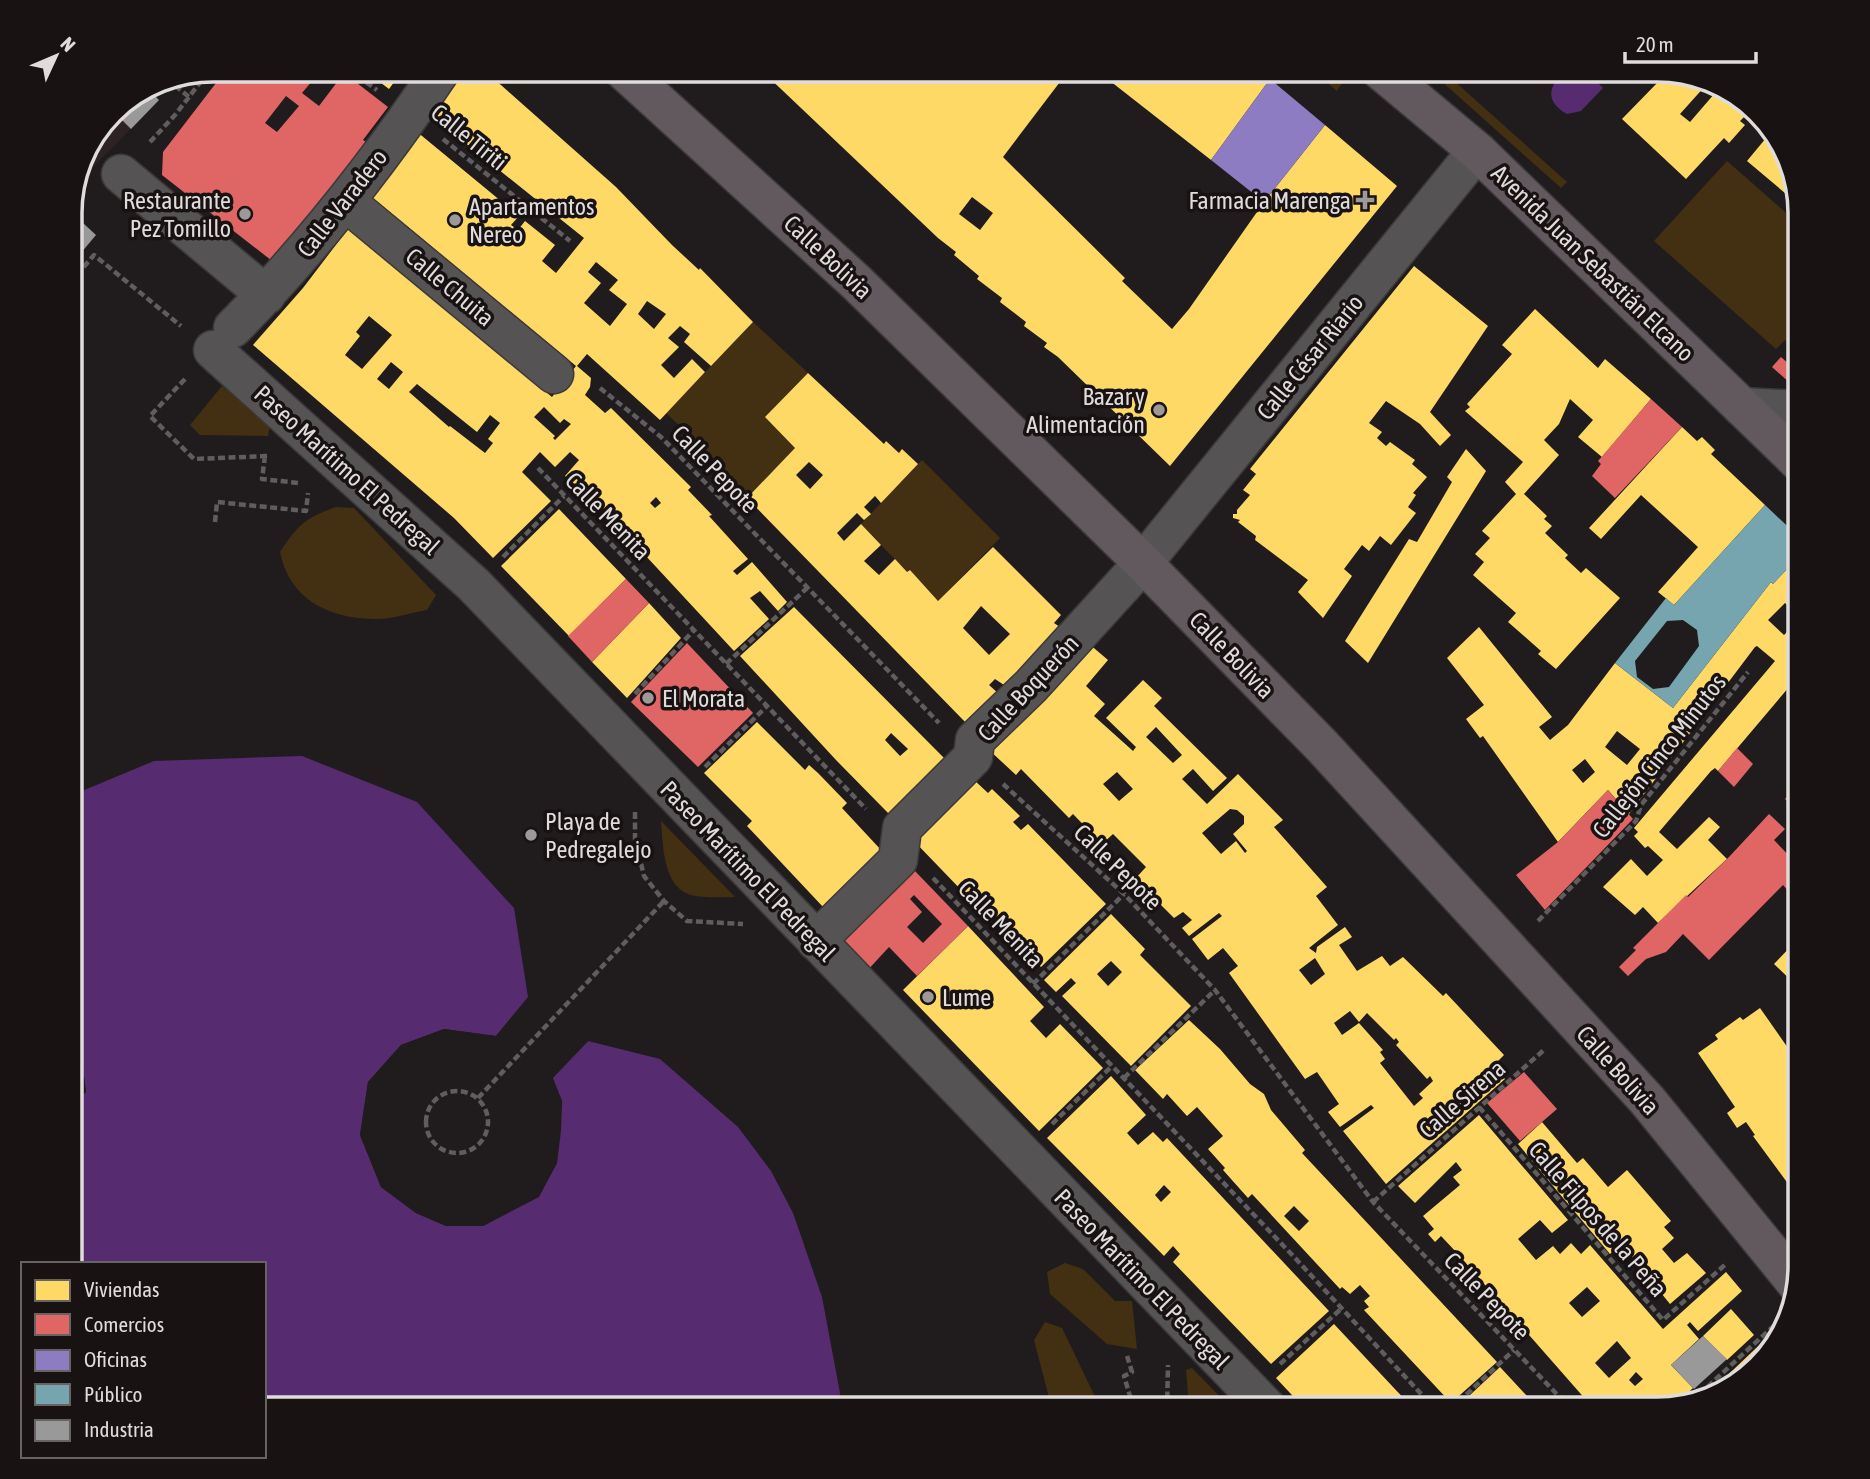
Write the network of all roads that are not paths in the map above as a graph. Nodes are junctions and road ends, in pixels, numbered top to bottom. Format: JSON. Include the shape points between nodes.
{"nodes":[{"id":1,"x":433,"y":82,"type":"edge"},
{"id":2,"x":635,"y":82,"type":"edge"},
{"id":3,"x":1394,"y":82,"type":"edge"},
{"id":4,"x":1477,"y":151,"type":"junction"},
{"id":5,"x":121,"y":174,"type":"dead end"},
{"id":6,"x":345,"y":201,"type":"junction"},
{"id":7,"x":266,"y":295,"type":"junction"},
{"id":8,"x":223,"y":339,"type":"joint"},
{"id":9,"x":554,"y":374,"type":"dead end"},
{"id":10,"x":1742,"y":407,"type":"junction"},
{"id":11,"x":1788,"y":409,"type":"edge"},
{"id":12,"x":1788,"y":451,"type":"edge"},
{"id":13,"x":1143,"y":564,"type":"junction"},
{"id":14,"x":809,"y":933,"type":"junction"},
{"id":15,"x":1785,"y":1288,"type":"edge"},
{"id":16,"x":1256,"y":1397,"type":"edge"}],
"edges":[{"from":1,"to":6,"type":"street","name":"Calle Varadero"},
{"from":2,"to":13,"type":"main road","name":"Calle Bolivia","via":[[856,282]]},
{"from":3,"to":4,"type":"main road","name":"Avenida Juan Sebastián Elcano"},
{"from":4,"to":10,"type":"main road","name":"Avenida Juan Sebastián Elcano"},
{"from":4,"to":13,"type":"street","name":"Calle César Riario"},
{"from":5,"to":7,"type":"street"},
{"from":6,"to":7,"type":"street","name":"Calle Varadero"},
{"from":6,"to":9,"type":"street","name":"Calle Chuita"},
{"from":7,"to":8,"type":"street","name":"Calle Varadero"},
{"from":8,"to":14,"type":"street","name":"Paseo Marítimo El Pedregal","via":[[320,444],[474,585]]},
{"from":10,"to":11,"type":"street"},
{"from":10,"to":12,"type":"main road","name":"Avenida Juan Sebastián Elcano"},
{"from":13,"to":14,"type":"street","name":"Calle Boquerón","via":[[975,740],[972,757],[902,828],[898,860]]},
{"from":13,"to":15,"type":"main road","name":"Calle Bolivia","via":[[1323,747],[1647,1100],[1758,1236]]},
{"from":14,"to":16,"type":"street","name":"Paseo Marítimo El Pedregal"}]}
